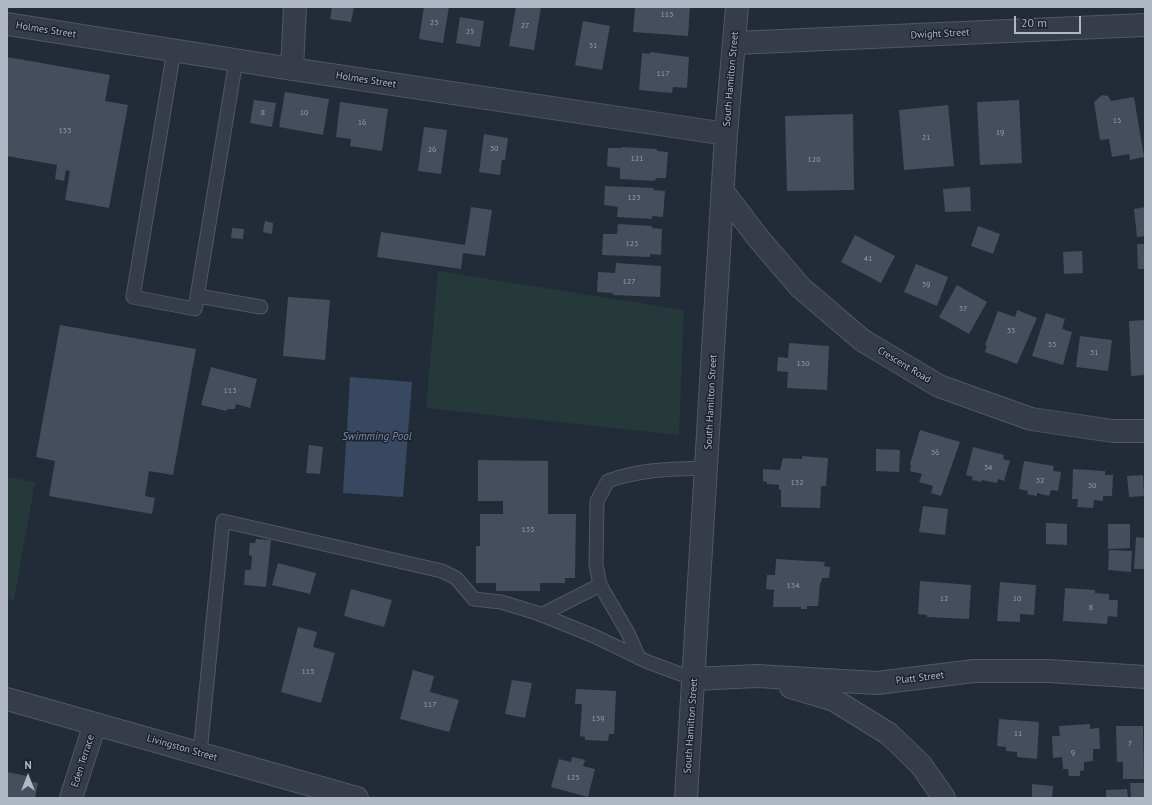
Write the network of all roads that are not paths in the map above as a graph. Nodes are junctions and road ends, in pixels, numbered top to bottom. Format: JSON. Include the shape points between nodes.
{"nodes":[{"id":1,"x":295,"y":7,"type":"edge"},
{"id":2,"x":737,"y":7,"type":"edge"},
{"id":3,"x":7,"y":24,"type":"edge"},
{"id":4,"x":1145,"y":25,"type":"edge"},
{"id":5,"x":734,"y":43,"type":"junction"},
{"id":6,"x":174,"y":50,"type":"junction"},
{"id":7,"x":236,"y":60,"type":"junction"},
{"id":8,"x":292,"y":69,"type":"junction"},
{"id":9,"x":726,"y":134,"type":"junction"},
{"id":10,"x":723,"y":192,"type":"junction"},
{"id":11,"x":198,"y":296,"type":"junction"},
{"id":12,"x":262,"y":307,"type":"dead end"},
{"id":13,"x":1145,"y":431,"type":"edge"},
{"id":14,"x":707,"y":468,"type":"junction"},
{"id":15,"x":600,"y":585,"type":"junction"},
{"id":16,"x":541,"y":615,"type":"junction"},
{"id":17,"x":639,"y":658,"type":"junction"},
{"id":18,"x":757,"y":676,"type":"junction"},
{"id":19,"x":1145,"y":677,"type":"edge"},
{"id":20,"x":694,"y":679,"type":"junction"},
{"id":21,"x":7,"y":699,"type":"edge"},
{"id":22,"x":95,"y":724,"type":"junction"},
{"id":23,"x":200,"y":753,"type":"junction"},
{"id":24,"x":71,"y":798,"type":"edge"},
{"id":25,"x":357,"y":798,"type":"edge"},
{"id":26,"x":686,"y":798,"type":"edge"},
{"id":27,"x":944,"y":798,"type":"edge"}],
"edges":[{"from":1,"to":8,"type":"street"},
{"from":2,"to":5,"type":"street","name":"South Hamilton Street"},
{"from":3,"to":6,"type":"street","name":"Holmes Street"},
{"from":4,"to":5,"type":"street","name":"Dwight Street"},
{"from":5,"to":9,"type":"street","name":"South Hamilton Street"},
{"from":6,"to":7,"type":"street","name":"Holmes Street"},
{"from":6,"to":11,"type":"lane","via":[[133,297],[195,309]]},
{"from":7,"to":8,"type":"street","name":"Holmes Street"},
{"from":7,"to":11,"type":"lane"},
{"from":8,"to":9,"type":"street","name":"Holmes Street"},
{"from":9,"to":10,"type":"street","name":"South Hamilton Street"},
{"from":10,"to":13,"type":"street","name":"Crescent Road","via":[[800,287],[862,340],[939,386],[1031,419],[1112,431]]},
{"from":10,"to":14,"type":"street","name":"South Hamilton Street"},
{"from":11,"to":12,"type":"lane"},
{"from":14,"to":15,"type":"lane","via":[[660,469],[627,474],[608,481],[597,501],[596,565]]},
{"from":14,"to":20,"type":"street","name":"South Hamilton Street"},
{"from":15,"to":16,"type":"lane"},
{"from":15,"to":17,"type":"lane","via":[[628,632]]},
{"from":16,"to":17,"type":"lane","via":[[594,636]]},
{"from":16,"to":23,"type":"lane","via":[[501,602],[474,599],[456,578],[442,571],[223,521]]},
{"from":17,"to":20,"type":"lane"},
{"from":18,"to":19,"type":"street","name":"Platt Street","via":[[877,683],[974,671],[1048,671]]},
{"from":18,"to":20,"type":"street","name":"Platt Street"},
{"from":18,"to":27,"type":"street","via":[[834,700],[889,734],[921,765]]},
{"from":20,"to":26,"type":"street","name":"South Hamilton Street"},
{"from":21,"to":22,"type":"street","name":"Livingston Street"},
{"from":22,"to":23,"type":"street","name":"Livingston Street"},
{"from":22,"to":24,"type":"street","name":"Eden Terrace"},
{"from":23,"to":25,"type":"street","name":"Livingston Street"}]}
